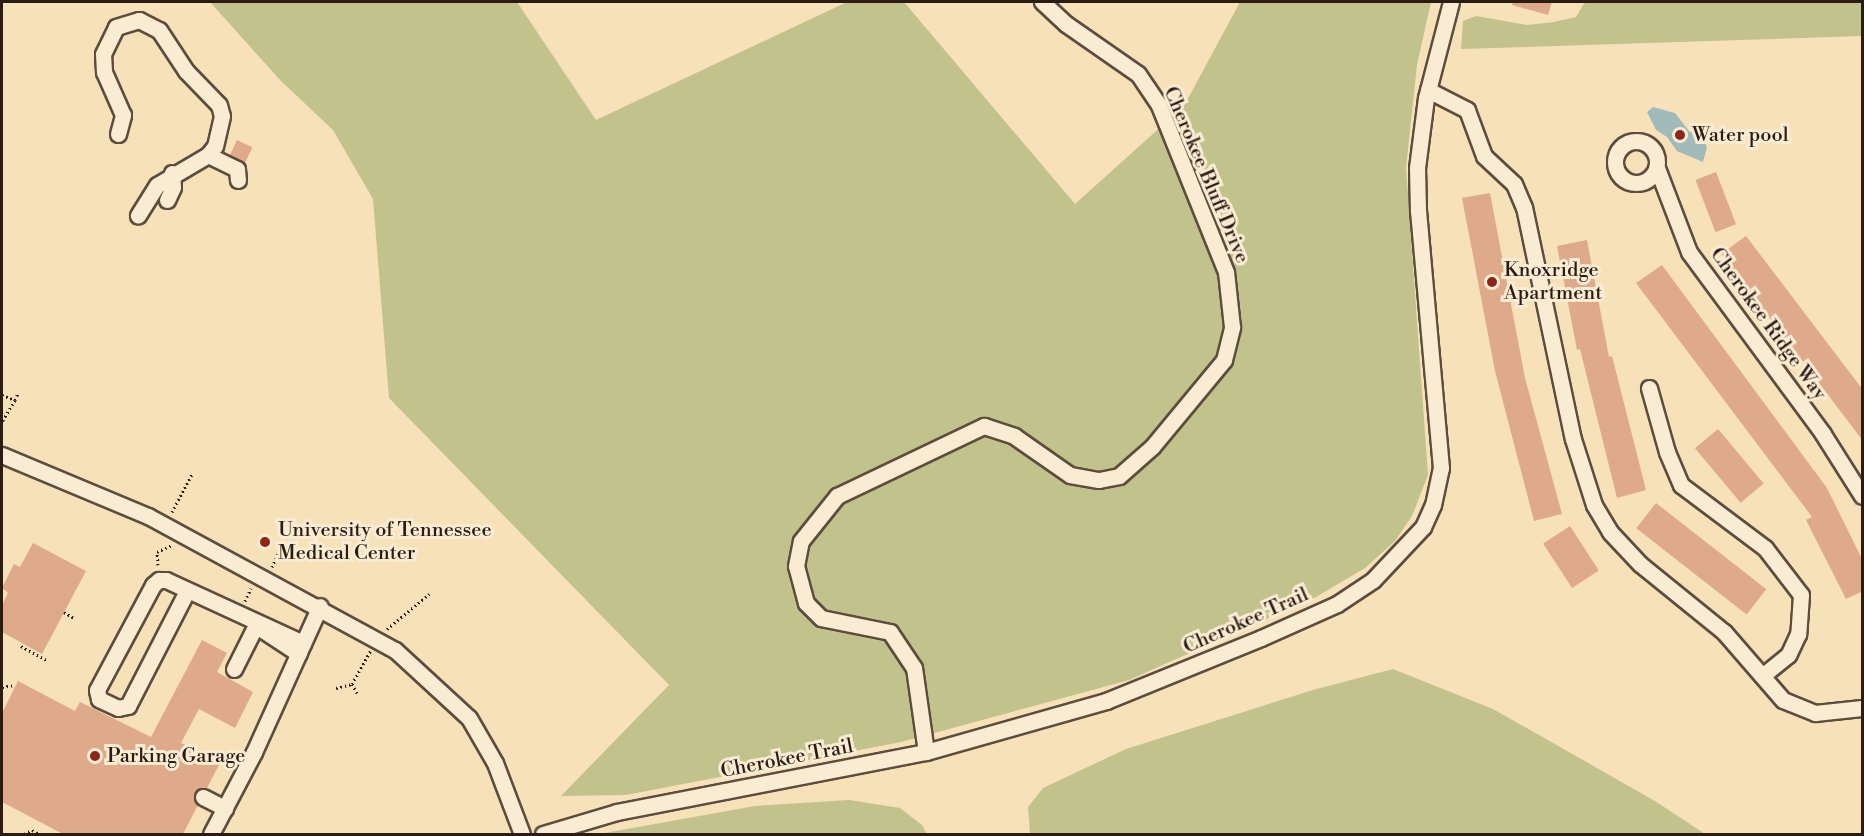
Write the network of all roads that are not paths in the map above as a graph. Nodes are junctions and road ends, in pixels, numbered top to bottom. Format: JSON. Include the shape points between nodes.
{"nodes":[{"id":1,"x":1041,"y":2,"type":"edge"},
{"id":2,"x":1451,"y":2,"type":"edge"},
{"id":3,"x":1428,"y":90,"type":"junction"},
{"id":4,"x":118,"y":134,"type":"dead end"},
{"id":5,"x":208,"y":155,"type":"junction"},
{"id":6,"x":1657,"y":168,"type":"dead end"},
{"id":7,"x":172,"y":173,"type":"junction"},
{"id":8,"x":238,"y":180,"type":"dead end"},
{"id":9,"x":167,"y":200,"type":"dead end"},
{"id":10,"x":138,"y":215,"type":"dead end"},
{"id":11,"x":1649,"y":388,"type":"dead end"},
{"id":12,"x":2,"y":455,"type":"edge"},
{"id":13,"x":1863,"y":496,"type":"edge"},
{"id":14,"x":187,"y":591,"type":"junction"},
{"id":15,"x":320,"y":606,"type":"junction"},
{"id":16,"x":256,"y":625,"type":"junction"},
{"id":17,"x":301,"y":649,"type":"junction"},
{"id":18,"x":234,"y":669,"type":"dead end"},
{"id":19,"x":1762,"y":676,"type":"junction"},
{"id":20,"x":1863,"y":708,"type":"edge"},
{"id":21,"x":926,"y":752,"type":"junction"},
{"id":22,"x":202,"y":796,"type":"dead end"},
{"id":23,"x":225,"y":808,"type":"junction"},
{"id":24,"x":211,"y":834,"type":"edge"},
{"id":25,"x":522,"y":834,"type":"edge"},
{"id":26,"x":543,"y":834,"type":"edge"}],
"edges":[{"from":1,"to":21,"type":"street","name":"Cherokee Bluff Drive","via":[[1138,74],[1159,105],[1226,272],[1232,327],[1224,360],[1152,447],[1119,476],[1099,480],[1070,475],[1014,436],[984,426],[837,496],[801,541],[796,567],[806,603],[821,618],[890,632],[914,668]]},
{"from":2,"to":3,"type":"street","name":"Cherokee Trail"},
{"from":3,"to":19,"type":"street","via":[[1467,110],[1484,156],[1514,184],[1570,428],[1594,505],[1610,532],[1640,564],[1716,625]]},
{"from":3,"to":21,"type":"street","name":"Cherokee Trail","via":[[1417,168],[1418,212],[1442,468],[1433,505],[1412,543],[1373,580],[1338,603],[1188,671],[1106,701]]},
{"from":4,"to":5,"type":"street","via":[[123,115],[104,72],[103,54],[116,27],[139,20],[159,30],[186,72],[219,105],[219,134]]},
{"from":5,"to":7,"type":"street"},
{"from":5,"to":8,"type":"street","via":[[237,169]]},
{"from":6,"to":13,"type":"street","name":"Cherokee Ridge Way","via":[[1689,252],[1823,434]]},
{"from":7,"to":9,"type":"street","via":[[173,188]]},
{"from":7,"to":10,"type":"street","via":[[157,185]]},
{"from":11,"to":19,"type":"street","via":[[1681,485],[1765,548],[1801,595],[1798,634],[1788,655]]},
{"from":12,"to":15,"type":"street","via":[[148,516]]},
{"from":14,"to":14,"type":"street","via":[[128,706],[118,708],[99,699],[97,690],[153,585],[159,580]]},
{"from":14,"to":16,"type":"street"},
{"from":15,"to":17,"type":"street"},
{"from":15,"to":25,"type":"street","via":[[395,650],[469,718],[495,763]]},
{"from":16,"to":17,"type":"street","via":[[276,642]]},
{"from":16,"to":18,"type":"street"},
{"from":17,"to":23,"type":"street"},
{"from":19,"to":20,"type":"street","via":[[1783,700],[1815,713]]},
{"from":21,"to":26,"type":"street","name":"Cherokee Trail","via":[[617,812]]},
{"from":22,"to":23,"type":"street"},
{"from":23,"to":24,"type":"street"}]}
